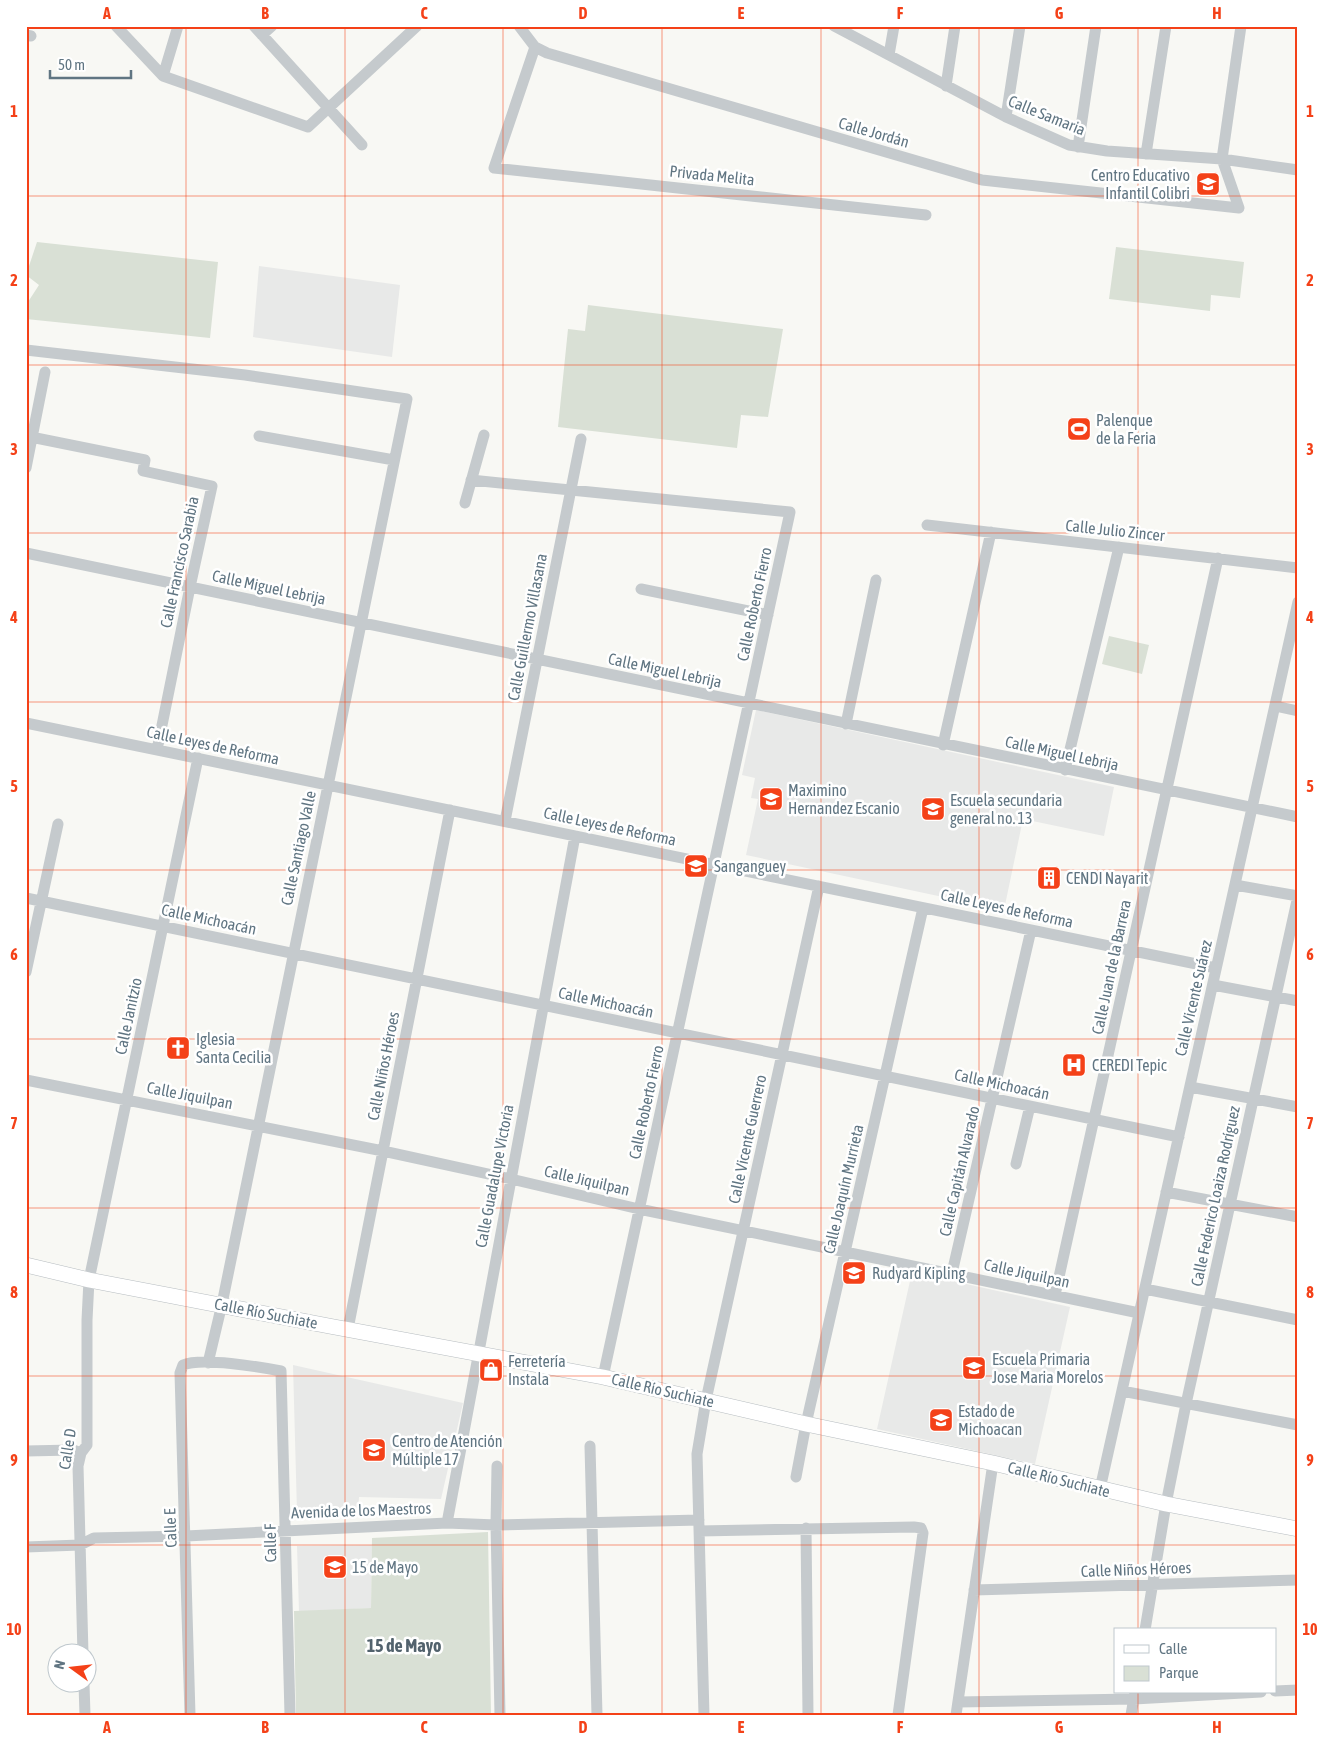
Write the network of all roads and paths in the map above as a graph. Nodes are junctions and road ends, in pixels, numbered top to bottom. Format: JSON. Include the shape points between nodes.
{"nodes":[{"id":1,"x":116,"y":26,"type":"edge"},
{"id":2,"x":178,"y":26,"type":"edge"},
{"id":3,"x":254,"y":26,"type":"edge"},
{"id":4,"x":272,"y":26,"type":"edge"},
{"id":5,"x":417,"y":26,"type":"edge"},
{"id":6,"x":834,"y":26,"type":"edge"},
{"id":7,"x":894,"y":26,"type":"edge"},
{"id":8,"x":955,"y":26,"type":"edge"},
{"id":9,"x":1020,"y":26,"type":"edge"},
{"id":10,"x":1096,"y":26,"type":"edge"},
{"id":11,"x":1166,"y":26,"type":"edge"},
{"id":12,"x":1241,"y":26,"type":"edge"},
{"id":13,"x":525,"y":28,"type":"edge"},
{"id":14,"x":262,"y":35,"type":"junction"},
{"id":15,"x":535,"y":47,"type":"junction"},
{"id":16,"x":889,"y":55,"type":"junction"},
{"id":17,"x":163,"y":76,"type":"junction"},
{"id":18,"x":946,"y":86,"type":"junction"},
{"id":19,"x":328,"y":108,"type":"junction"},
{"id":20,"x":1006,"y":116,"type":"junction"},
{"id":21,"x":362,"y":145,"type":"dead end"},
{"id":22,"x":1078,"y":147,"type":"junction"},
{"id":23,"x":1146,"y":154,"type":"junction"},
{"id":24,"x":1222,"y":159,"type":"junction"},
{"id":25,"x":1298,"y":170,"type":"edge"},
{"id":26,"x":926,"y":215,"type":"dead end"},
{"id":27,"x":26,"y":350,"type":"edge"},
{"id":28,"x":44,"y":372,"type":"dead end"},
{"id":29,"x":484,"y":435,"type":"dead end"},
{"id":30,"x":259,"y":436,"type":"dead end"},
{"id":31,"x":29,"y":437,"type":"edge"},
{"id":32,"x":581,"y":438,"type":"dead end"},
{"id":33,"x":394,"y":460,"type":"junction"},
{"id":34,"x":26,"y":468,"type":"edge"},
{"id":35,"x":471,"y":480,"type":"junction"},
{"id":36,"x":571,"y":490,"type":"junction"},
{"id":37,"x":465,"y":503,"type":"dead end"},
{"id":38,"x":927,"y":524,"type":"dead end"},
{"id":39,"x":991,"y":532,"type":"junction"},
{"id":40,"x":1119,"y":547,"type":"junction"},
{"id":41,"x":26,"y":552,"type":"edge"},
{"id":42,"x":1218,"y":558,"type":"junction"},
{"id":43,"x":1298,"y":568,"type":"edge"},
{"id":44,"x":876,"y":580,"type":"dead end"},
{"id":45,"x":190,"y":587,"type":"junction"},
{"id":46,"x":641,"y":589,"type":"dead end"},
{"id":47,"x":1298,"y":602,"type":"edge"},
{"id":48,"x":768,"y":615,"type":"junction"},
{"id":49,"x":361,"y":623,"type":"junction"},
{"id":50,"x":537,"y":660,"type":"junction"},
{"id":51,"x":749,"y":704,"type":"junction"},
{"id":52,"x":1275,"y":706,"type":"junction"},
{"id":53,"x":1298,"y":710,"type":"edge"},
{"id":54,"x":26,"y":723,"type":"edge"},
{"id":55,"x":846,"y":724,"type":"junction"},
{"id":56,"x":943,"y":744,"type":"junction"},
{"id":57,"x":157,"y":750,"type":"junction"},
{"id":58,"x":198,"y":758,"type":"junction"},
{"id":59,"x":1065,"y":770,"type":"junction"},
{"id":60,"x":328,"y":785,"type":"junction"},
{"id":61,"x":1166,"y":791,"type":"junction"},
{"id":62,"x":1252,"y":809,"type":"junction"},
{"id":63,"x":450,"y":810,"type":"junction"},
{"id":64,"x":1298,"y":818,"type":"edge"},
{"id":65,"x":505,"y":821,"type":"junction"},
{"id":66,"x":58,"y":824,"type":"dead end"},
{"id":67,"x":574,"y":836,"type":"junction"},
{"id":68,"x":714,"y":864,"type":"junction"},
{"id":69,"x":1235,"y":885,"type":"junction"},
{"id":70,"x":819,"y":886,"type":"junction"},
{"id":71,"x":1298,"y":896,"type":"edge"},
{"id":72,"x":26,"y":898,"type":"edge"},
{"id":73,"x":42,"y":901,"type":"junction"},
{"id":74,"x":923,"y":908,"type":"junction"},
{"id":75,"x":163,"y":926,"type":"junction"},
{"id":76,"x":1031,"y":930,"type":"junction"},
{"id":77,"x":1131,"y":950,"type":"junction"},
{"id":78,"x":294,"y":953,"type":"junction"},
{"id":79,"x":1216,"y":968,"type":"junction"},
{"id":80,"x":26,"y":972,"type":"edge"},
{"id":81,"x":417,"y":979,"type":"junction"},
{"id":82,"x":1212,"y":985,"type":"junction"},
{"id":83,"x":1275,"y":997,"type":"junction"},
{"id":84,"x":1298,"y":1001,"type":"edge"},
{"id":85,"x":543,"y":1005,"type":"junction"},
{"id":86,"x":678,"y":1033,"type":"junction"},
{"id":87,"x":782,"y":1055,"type":"junction"},
{"id":88,"x":885,"y":1076,"type":"junction"},
{"id":89,"x":26,"y":1080,"type":"edge"},
{"id":90,"x":1190,"y":1087,"type":"junction"},
{"id":91,"x":992,"y":1098,"type":"junction"},
{"id":92,"x":1253,"y":1098,"type":"junction"},
{"id":93,"x":127,"y":1099,"type":"junction"},
{"id":94,"x":1030,"y":1106,"type":"junction"},
{"id":95,"x":1298,"y":1107,"type":"edge"},
{"id":96,"x":1094,"y":1120,"type":"junction"},
{"id":97,"x":258,"y":1125,"type":"junction"},
{"id":98,"x":1179,"y":1137,"type":"junction"},
{"id":99,"x":383,"y":1152,"type":"junction"},
{"id":100,"x":1016,"y":1164,"type":"dead end"},
{"id":101,"x":510,"y":1179,"type":"junction"},
{"id":102,"x":1166,"y":1192,"type":"junction"},
{"id":103,"x":1230,"y":1204,"type":"junction"},
{"id":104,"x":639,"y":1209,"type":"junction"},
{"id":105,"x":1298,"y":1217,"type":"edge"},
{"id":106,"x":743,"y":1231,"type":"junction"},
{"id":107,"x":846,"y":1253,"type":"junction"},
{"id":108,"x":26,"y":1265,"type":"edge"},
{"id":109,"x":952,"y":1273,"type":"junction"},
{"id":110,"x":89,"y":1280,"type":"junction"},
{"id":111,"x":1145,"y":1289,"type":"junction"},
{"id":112,"x":1055,"y":1295,"type":"junction"},
{"id":113,"x":1209,"y":1301,"type":"junction"},
{"id":114,"x":222,"y":1304,"type":"junction"},
{"id":115,"x":1139,"y":1313,"type":"junction"},
{"id":116,"x":1298,"y":1320,"type":"edge"},
{"id":117,"x":348,"y":1329,"type":"junction"},
{"id":118,"x":478,"y":1354,"type":"junction"},
{"id":119,"x":208,"y":1362,"type":"junction"},
{"id":120,"x":281,"y":1371,"type":"joint"},
{"id":121,"x":604,"y":1377,"type":"junction"},
{"id":122,"x":1122,"y":1391,"type":"junction"},
{"id":123,"x":706,"y":1400,"type":"junction"},
{"id":124,"x":1186,"y":1404,"type":"junction"},
{"id":125,"x":806,"y":1424,"type":"junction"},
{"id":126,"x":1298,"y":1424,"type":"edge"},
{"id":127,"x":590,"y":1446,"type":"dead end"},
{"id":128,"x":26,"y":1451,"type":"edge"},
{"id":129,"x":81,"y":1453,"type":"junction"},
{"id":130,"x":993,"y":1463,"type":"junction"},
{"id":131,"x":497,"y":1466,"type":"dead end"},
{"id":132,"x":796,"y":1477,"type":"dead end"},
{"id":133,"x":1100,"y":1489,"type":"junction"},
{"id":134,"x":1166,"y":1504,"type":"junction"},
{"id":135,"x":592,"y":1522,"type":"junction"},
{"id":136,"x":447,"y":1523,"type":"junction"},
{"id":137,"x":496,"y":1525,"type":"junction"},
{"id":138,"x":699,"y":1525,"type":"junction"},
{"id":139,"x":806,"y":1528,"type":"junction"},
{"id":140,"x":1298,"y":1529,"type":"edge"},
{"id":141,"x":286,"y":1530,"type":"junction"},
{"id":142,"x":186,"y":1536,"type":"junction"},
{"id":143,"x":80,"y":1545,"type":"junction"},
{"id":144,"x":26,"y":1548,"type":"edge"},
{"id":145,"x":1298,"y":1580,"type":"edge"},
{"id":146,"x":1152,"y":1585,"type":"junction"},
{"id":147,"x":974,"y":1590,"type":"junction"},
{"id":148,"x":1145,"y":1628,"type":"edge"},
{"id":149,"x":83,"y":1644,"type":"edge"},
{"id":150,"x":1298,"y":1690,"type":"edge"},
{"id":151,"x":1276,"y":1692,"type":"edge"},
{"id":152,"x":84,"y":1694,"type":"edge"},
{"id":153,"x":1198,"y":1694,"type":"edge"},
{"id":154,"x":1135,"y":1696,"type":"edge"},
{"id":155,"x":958,"y":1702,"type":"junction"},
{"id":156,"x":85,"y":1715,"type":"edge"},
{"id":157,"x":190,"y":1715,"type":"edge"},
{"id":158,"x":290,"y":1715,"type":"edge"},
{"id":159,"x":500,"y":1715,"type":"edge"},
{"id":160,"x":597,"y":1715,"type":"edge"},
{"id":161,"x":704,"y":1715,"type":"edge"},
{"id":162,"x":808,"y":1715,"type":"edge"},
{"id":163,"x":898,"y":1715,"type":"edge"},
{"id":164,"x":956,"y":1715,"type":"edge"},
{"id":165,"x":1131,"y":1715,"type":"edge"}],
"edges":[{"from":1,"to":17,"type":"street"},
{"from":2,"to":17,"type":"street"},
{"from":3,"to":14,"type":"street"},
{"from":4,"to":14,"type":"street"},
{"from":5,"to":19,"type":"street"},
{"from":6,"to":16,"type":"street","name":"Calle Samaria"},
{"from":7,"to":16,"type":"street"},
{"from":8,"to":18,"type":"street"},
{"from":9,"to":20,"type":"street"},
{"from":10,"to":22,"type":"street"},
{"from":11,"to":23,"type":"street"},
{"from":12,"to":24,"type":"street"},
{"from":13,"to":15,"type":"street"},
{"from":14,"to":19,"type":"street"},
{"from":15,"to":24,"type":"street","name":"Calle Jordán","via":[[982,180],[1239,208]]},
{"from":15,"to":26,"type":"street","name":"Privada Melita","via":[[494,168]]},
{"from":16,"to":18,"type":"street","name":"Calle Samaria"},
{"from":17,"to":19,"type":"street","via":[[308,127]]},
{"from":18,"to":20,"type":"street","name":"Calle Samaria"},
{"from":19,"to":21,"type":"street"},
{"from":20,"to":22,"type":"street","name":"Calle Samaria"},
{"from":22,"to":23,"type":"street","name":"Calle Samaria"},
{"from":23,"to":24,"type":"street","name":"Calle Samaria"},
{"from":24,"to":25,"type":"street","name":"Calle Samaria"},
{"from":27,"to":33,"type":"street","name":"Calle Santiago Valle","via":[[407,399]]},
{"from":28,"to":31,"type":"street"},
{"from":29,"to":35,"type":"street"},
{"from":30,"to":33,"type":"street"},
{"from":31,"to":34,"type":"street"},
{"from":31,"to":45,"type":"street","name":"Calle Francisco Sarabia","via":[[145,460],[143,471],[212,486]]},
{"from":32,"to":36,"type":"street","name":"Calle Guillermo Villasana"},
{"from":33,"to":49,"type":"street","name":"Calle Santiago Valle"},
{"from":35,"to":36,"type":"street"},
{"from":35,"to":37,"type":"street"},
{"from":36,"to":48,"type":"street","name":"Calle Roberto Fierro","via":[[790,512]]},
{"from":36,"to":50,"type":"street","name":"Calle Guillermo Villasana"},
{"from":38,"to":39,"type":"street","name":"Calle Julio Zincer"},
{"from":39,"to":40,"type":"street","name":"Calle Julio Zincer"},
{"from":39,"to":56,"type":"street"},
{"from":40,"to":42,"type":"street","name":"Calle Julio Zincer"},
{"from":40,"to":59,"type":"street"},
{"from":41,"to":45,"type":"street","name":"Calle Miguel Lebrija"},
{"from":42,"to":43,"type":"street","name":"Calle Julio Zincer"},
{"from":42,"to":61,"type":"street","name":"Calle Juan de la Barrera"},
{"from":44,"to":55,"type":"street"},
{"from":45,"to":49,"type":"street","name":"Calle Miguel Lebrija"},
{"from":45,"to":57,"type":"street","name":"Calle Francisco Sarabia"},
{"from":46,"to":48,"type":"street"},
{"from":47,"to":52,"type":"street","name":"Calle Vicente Suárez"},
{"from":48,"to":51,"type":"street","name":"Calle Roberto Fierro"},
{"from":49,"to":50,"type":"street","name":"Calle Miguel Lebrija"},
{"from":49,"to":60,"type":"street","name":"Calle Santiago Valle"},
{"from":50,"to":51,"type":"street","name":"Calle Miguel Lebrija"},
{"from":50,"to":65,"type":"street","name":"Calle Guillermo Villasana"},
{"from":51,"to":55,"type":"street","name":"Calle Miguel Lebrija"},
{"from":51,"to":68,"type":"street","name":"Calle Roberto Fierro"},
{"from":52,"to":53,"type":"street"},
{"from":52,"to":62,"type":"street","name":"Calle Vicente Suárez"},
{"from":54,"to":57,"type":"street","name":"Calle Leyes de Reforma"},
{"from":55,"to":56,"type":"street","name":"Calle Miguel Lebrija"},
{"from":56,"to":59,"type":"street","name":"Calle Miguel Lebrija"},
{"from":57,"to":58,"type":"street","name":"Calle Leyes de Reforma"},
{"from":58,"to":60,"type":"street","name":"Calle Leyes de Reforma"},
{"from":58,"to":75,"type":"street","name":"Calle Janitzio"},
{"from":59,"to":61,"type":"street","name":"Calle Miguel Lebrija"},
{"from":60,"to":63,"type":"street","name":"Calle Leyes de Reforma"},
{"from":60,"to":78,"type":"street","name":"Calle Santiago Valle"},
{"from":61,"to":62,"type":"street","name":"Calle Miguel Lebrija"},
{"from":61,"to":77,"type":"street","name":"Calle Juan de la Barrera"},
{"from":62,"to":64,"type":"street","name":"Calle Miguel Lebrija"},
{"from":62,"to":69,"type":"street","name":"Calle Vicente Suárez"},
{"from":63,"to":65,"type":"street","name":"Calle Leyes de Reforma"},
{"from":63,"to":81,"type":"street","name":"Calle Niños Héroes"},
{"from":65,"to":67,"type":"street","name":"Calle Leyes de Reforma"},
{"from":66,"to":73,"type":"street"},
{"from":67,"to":68,"type":"street","name":"Calle Leyes de Reforma"},
{"from":67,"to":85,"type":"street","name":"Calle Guadalupe Victoria"},
{"from":68,"to":70,"type":"street","name":"Calle Leyes de Reforma"},
{"from":68,"to":86,"type":"street","name":"Calle Roberto Fierro"},
{"from":69,"to":71,"type":"street"},
{"from":69,"to":79,"type":"street","name":"Calle Vicente Suárez"},
{"from":70,"to":74,"type":"street","name":"Calle Leyes de Reforma"},
{"from":70,"to":87,"type":"street","name":"Calle Vicente Guerrero"},
{"from":71,"to":83,"type":"street","name":"Calle Federico Loaiza Rodríguez"},
{"from":72,"to":73,"type":"street","name":"Calle Michoacán"},
{"from":73,"to":75,"type":"street","name":"Calle Michoacán"},
{"from":73,"to":80,"type":"street"},
{"from":74,"to":76,"type":"street","name":"Calle Leyes de Reforma"},
{"from":74,"to":88,"type":"street","name":"Calle Joaquín Murrieta"},
{"from":75,"to":78,"type":"street","name":"Calle Michoacán"},
{"from":75,"to":93,"type":"street","name":"Calle Janitzio"},
{"from":76,"to":77,"type":"street","name":"Calle Leyes de Reforma"},
{"from":76,"to":91,"type":"street","name":"Calle Capitán Alvarado"},
{"from":77,"to":79,"type":"street","name":"Calle Leyes de Reforma"},
{"from":77,"to":96,"type":"street","name":"Calle Juan de la Barrera"},
{"from":78,"to":81,"type":"street","name":"Calle Michoacán"},
{"from":78,"to":97,"type":"street","name":"Calle Santiago Valle"},
{"from":79,"to":82,"type":"street","name":"Calle Vicente Suárez"},
{"from":81,"to":85,"type":"street","name":"Calle Michoacán"},
{"from":81,"to":99,"type":"street","name":"Calle Niños Héroes"},
{"from":82,"to":83,"type":"street"},
{"from":82,"to":90,"type":"street","name":"Calle Vicente Suárez"},
{"from":83,"to":84,"type":"street"},
{"from":83,"to":92,"type":"street","name":"Calle Federico Loaiza Rodríguez"},
{"from":85,"to":86,"type":"street","name":"Calle Michoacán"},
{"from":85,"to":101,"type":"street","name":"Calle Guadalupe Victoria"},
{"from":86,"to":87,"type":"street","name":"Calle Michoacán"},
{"from":86,"to":104,"type":"street","name":"Calle Roberto Fierro"},
{"from":87,"to":88,"type":"street","name":"Calle Michoacán"},
{"from":87,"to":106,"type":"street","name":"Calle Vicente Guerrero"},
{"from":88,"to":91,"type":"street","name":"Calle Michoacán"},
{"from":88,"to":107,"type":"street","name":"Calle Joaquín Murrieta"},
{"from":89,"to":93,"type":"street","name":"Calle Jiquilpan"},
{"from":90,"to":92,"type":"street"},
{"from":90,"to":98,"type":"street","name":"Calle Vicente Suárez"},
{"from":91,"to":94,"type":"street","name":"Calle Michoacán"},
{"from":91,"to":109,"type":"street","name":"Calle Capitán Alvarado"},
{"from":92,"to":95,"type":"street"},
{"from":92,"to":103,"type":"street","name":"Calle Federico Loaiza Rodríguez"},
{"from":93,"to":97,"type":"street","name":"Calle Jiquilpan"},
{"from":93,"to":110,"type":"street","name":"Calle Janitzio"},
{"from":94,"to":96,"type":"street","name":"Calle Michoacán"},
{"from":94,"to":100,"type":"street"},
{"from":96,"to":98,"type":"street","name":"Calle Michoacán"},
{"from":96,"to":112,"type":"street","name":"Calle Juan de la Barrera"},
{"from":97,"to":99,"type":"street","name":"Calle Jiquilpan"},
{"from":97,"to":114,"type":"street","name":"Calle Santiago Valle"},
{"from":98,"to":102,"type":"street","name":"Calle Vicente Suárez"},
{"from":99,"to":101,"type":"street","name":"Calle Jiquilpan"},
{"from":99,"to":117,"type":"street","name":"Calle Niños Héroes"},
{"from":101,"to":104,"type":"street","name":"Calle Jiquilpan"},
{"from":101,"to":118,"type":"street","name":"Calle Guadalupe Victoria"},
{"from":102,"to":103,"type":"street"},
{"from":102,"to":111,"type":"street","name":"Calle Vicente Suárez"},
{"from":103,"to":105,"type":"street"},
{"from":103,"to":113,"type":"street","name":"Calle Federico Loaiza Rodríguez"},
{"from":104,"to":106,"type":"street","name":"Calle Jiquilpan"},
{"from":104,"to":121,"type":"street","name":"Calle Roberto Fierro"},
{"from":106,"to":107,"type":"street","name":"Calle Jiquilpan"},
{"from":106,"to":123,"type":"street","name":"Calle Vicente Guerrero"},
{"from":107,"to":109,"type":"street","name":"Calle Jiquilpan"},
{"from":107,"to":125,"type":"street","name":"Calle Joaquín Murrieta"},
{"from":108,"to":110,"type":"main road","name":"Calle Río Suchiate"},
{"from":109,"to":112,"type":"street","name":"Calle Jiquilpan"},
{"from":110,"to":114,"type":"main road","name":"Calle Río Suchiate"},
{"from":110,"to":129,"type":"street","name":"Calle D","via":[[87,1445]]},
{"from":111,"to":113,"type":"street"},
{"from":111,"to":115,"type":"street","name":"Calle Vicente Suárez"},
{"from":112,"to":115,"type":"street","name":"Calle Jiquilpan"},
{"from":113,"to":116,"type":"street"},
{"from":113,"to":124,"type":"street","name":"Calle Federico Loaiza Rodríguez"},
{"from":114,"to":117,"type":"main road","name":"Calle Río Suchiate"},
{"from":114,"to":119,"type":"street"},
{"from":115,"to":122,"type":"street","name":"Calle Vicente Suárez"},
{"from":117,"to":118,"type":"main road","name":"Calle Río Suchiate"},
{"from":118,"to":121,"type":"main road","name":"Calle Río Suchiate"},
{"from":118,"to":136,"type":"street","name":"Calle Guadalupe Victoria"},
{"from":119,"to":120,"type":"street","name":"Calle E"},
{"from":119,"to":142,"type":"street","name":"Calle E","via":[[182,1365],[180,1373]]},
{"from":120,"to":141,"type":"street","name":"Calle F"},
{"from":121,"to":123,"type":"main road","name":"Calle Río Suchiate"},
{"from":122,"to":124,"type":"street"},
{"from":122,"to":133,"type":"street","name":"Calle Vicente Suárez"},
{"from":123,"to":125,"type":"main road","name":"Calle Río Suchiate"},
{"from":123,"to":138,"type":"street","name":"Calle Vicente Guerrero","via":[[697,1454]]},
{"from":124,"to":126,"type":"street"},
{"from":124,"to":134,"type":"street","name":"Calle Federico Loaiza Rodríguez"},
{"from":125,"to":130,"type":"main road","name":"Calle Río Suchiate"},
{"from":125,"to":132,"type":"street","name":"Calle Joaquín Murrieta"},
{"from":127,"to":135,"type":"street"},
{"from":128,"to":129,"type":"street","via":[[73,1450]]},
{"from":129,"to":143,"type":"street","name":"Calle D","via":[[78,1466]]},
{"from":130,"to":133,"type":"main road","name":"Calle Río Suchiate"},
{"from":130,"to":147,"type":"street"},
{"from":131,"to":137,"type":"street"},
{"from":133,"to":134,"type":"main road","name":"Calle Río Suchiate"},
{"from":134,"to":140,"type":"main road","name":"Calle Río Suchiate"},
{"from":134,"to":146,"type":"street","name":"Calle Federico Loaiza Rodríguez"},
{"from":135,"to":137,"type":"street","name":"Avenida de los Maestros"},
{"from":135,"to":138,"type":"street","name":"Avenida de los Maestros"},
{"from":135,"to":160,"type":"street"},
{"from":136,"to":137,"type":"street","name":"Avenida de los Maestros"},
{"from":136,"to":141,"type":"street","name":"Avenida de los Maestros"},
{"from":137,"to":159,"type":"street"},
{"from":138,"to":139,"type":"street","name":"Avenida de los Maestros"},
{"from":138,"to":161,"type":"street","name":"Calle Vicente Guerrero"},
{"from":139,"to":162,"type":"street"},
{"from":139,"to":163,"type":"street","name":"Avenida de los Maestros","via":[[914,1527],[921,1528],[924,1533]]},
{"from":141,"to":142,"type":"street","name":"Avenida de los Maestros"},
{"from":141,"to":158,"type":"street","name":"Calle F"},
{"from":142,"to":143,"type":"street","name":"Avenida de los Maestros","via":[[94,1538]]},
{"from":142,"to":157,"type":"street","name":"Calle E"},
{"from":143,"to":144,"type":"street","name":"Avenida de los Maestros"},
{"from":143,"to":149,"type":"street","name":"Calle D"},
{"from":145,"to":146,"type":"street","name":"Calle Niños Héroes"},
{"from":146,"to":147,"type":"street","name":"Calle Niños Héroes"},
{"from":146,"to":148,"type":"street","name":"Calle Federico Loaiza Rodríguez"},
{"from":147,"to":155,"type":"street"},
{"from":150,"to":151,"type":"street"},
{"from":152,"to":156,"type":"street"},
{"from":153,"to":154,"type":"street"},
{"from":154,"to":155,"type":"street"},
{"from":154,"to":165,"type":"street"},
{"from":155,"to":164,"type":"street"}]}
